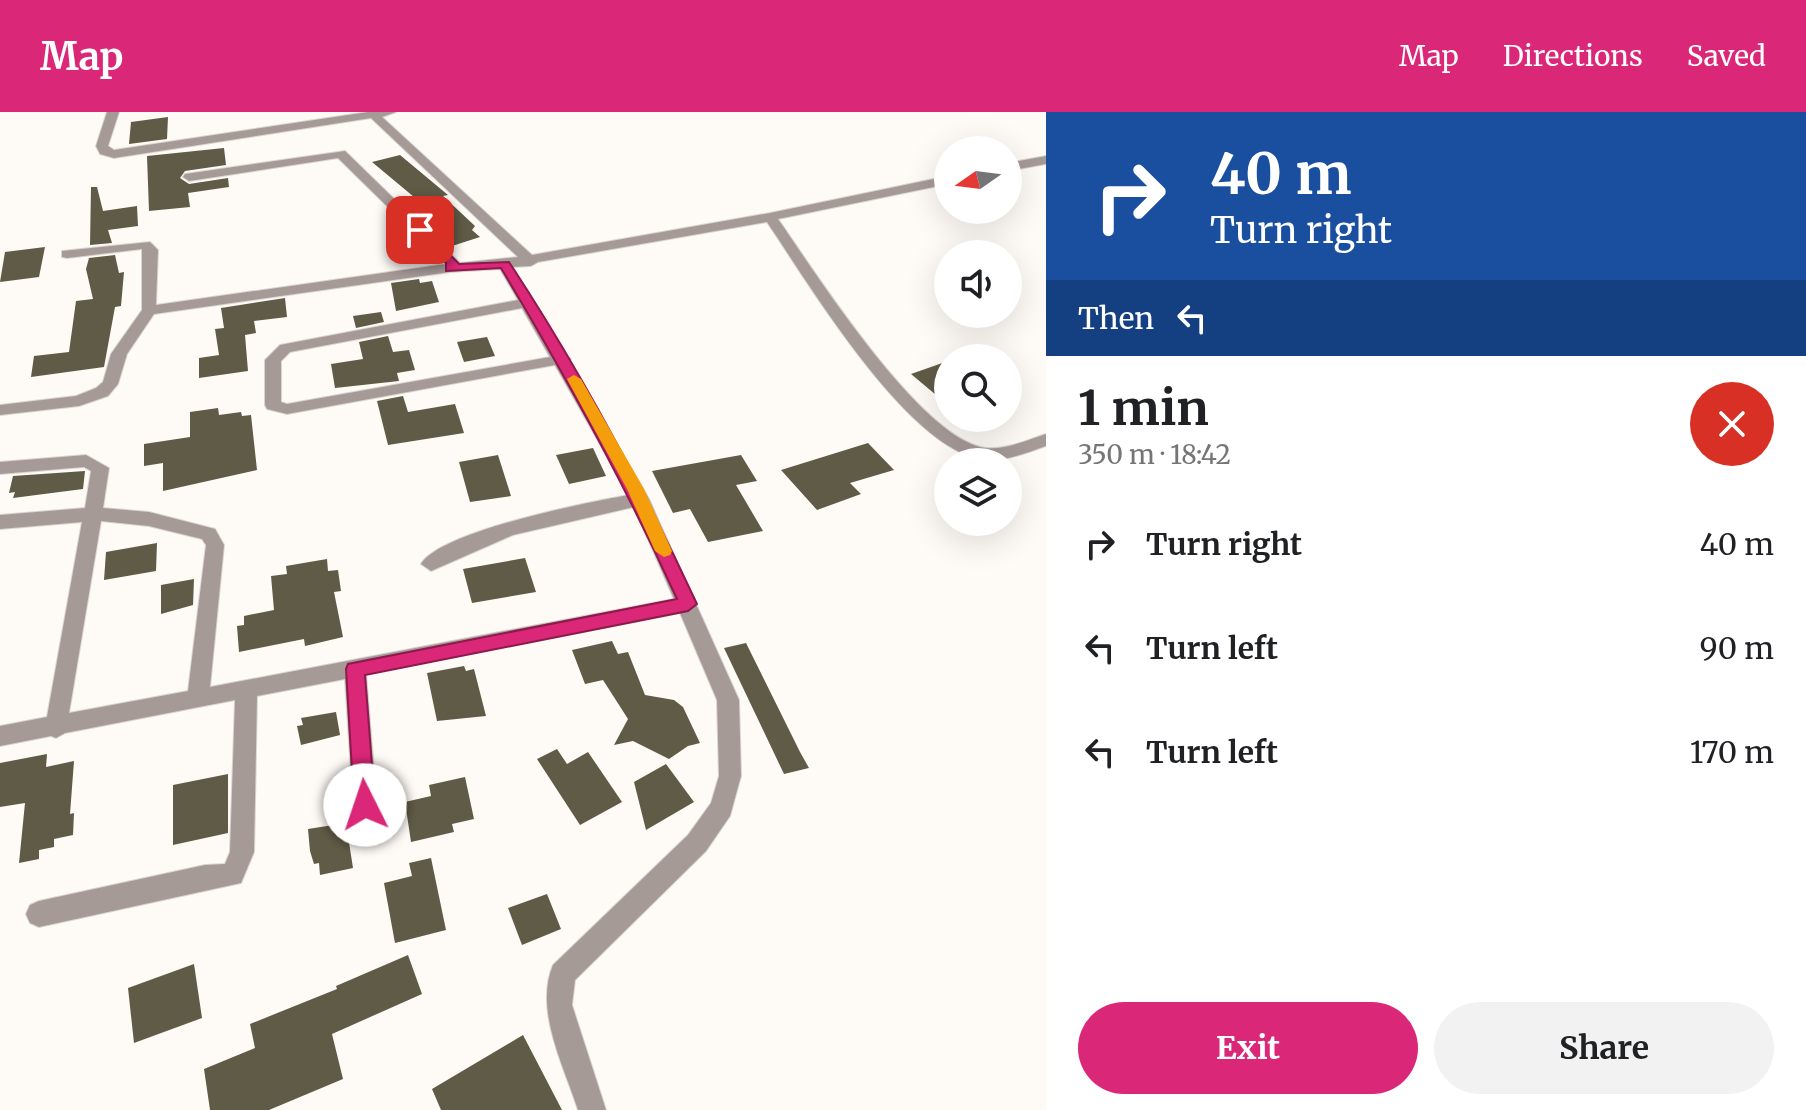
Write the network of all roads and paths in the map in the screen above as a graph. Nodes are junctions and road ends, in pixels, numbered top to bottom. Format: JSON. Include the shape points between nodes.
{"nodes":[{"id":1,"x":113,"y":112,"type":"edge"},
{"id":2,"x":390,"y":112,"type":"edge"},
{"id":3,"x":374,"y":115,"type":"junction"},
{"id":4,"x":1046,"y":160,"type":"edge"},
{"id":5,"x":1022,"y":164,"type":"edge"},
{"id":6,"x":189,"y":177,"type":"dead end"},
{"id":7,"x":934,"y":183,"type":"edge"},
{"id":8,"x":770,"y":217,"type":"junction"},
{"id":9,"x":67,"y":254,"type":"dead end"},
{"id":10,"x":531,"y":262,"type":"junction"},
{"id":11,"x":504,"y":264,"type":"junction"},
{"id":12,"x":450,"y":268,"type":"junction"},
{"id":13,"x":529,"y":302,"type":"junction"},
{"id":14,"x":149,"y":310,"type":"junction"},
{"id":15,"x":563,"y":359,"type":"junction"},
{"id":16,"x":0,"y":410,"type":"edge"},
{"id":17,"x":1046,"y":440,"type":"edge"},
{"id":18,"x":0,"y":468,"type":"edge"},
{"id":19,"x":640,"y":499,"type":"junction"},
{"id":20,"x":93,"y":514,"type":"junction"},
{"id":21,"x":0,"y":522,"type":"edge"},
{"id":22,"x":431,"y":564,"type":"dead end"},
{"id":23,"x":688,"y":604,"type":"junction"},
{"id":24,"x":355,"y":669,"type":"junction"},
{"id":25,"x":246,"y":691,"type":"junction"},
{"id":26,"x":198,"y":700,"type":"junction"},
{"id":27,"x":56,"y":728,"type":"junction"},
{"id":28,"x":0,"y":736,"type":"edge"},
{"id":29,"x":367,"y":832,"type":"dead end"},
{"id":30,"x":39,"y":914,"type":"dead end"},
{"id":31,"x":592,"y":1110,"type":"edge"}],
"edges":[{"from":1,"to":3,"type":"street","via":[[102,146],[114,154]]},
{"from":2,"to":3,"type":"street"},
{"from":3,"to":10,"type":"street"},
{"from":4,"to":5,"type":"street"},
{"from":6,"to":12,"type":"street","via":[[341,154],[453,263]]},
{"from":7,"to":8,"type":"street"},
{"from":8,"to":10,"type":"street"},
{"from":8,"to":17,"type":"street","via":[[898,391],[942,435],[981,453]]},
{"from":9,"to":14,"type":"street","via":[[145,245],[152,262]]},
{"from":10,"to":11,"type":"street"},
{"from":11,"to":12,"type":"street"},
{"from":11,"to":13,"type":"street"},
{"from":12,"to":14,"type":"street"},
{"from":13,"to":15,"type":"street"},
{"from":13,"to":15,"type":"street","via":[[285,348],[273,360],[270,398],[273,405],[287,409]]},
{"from":14,"to":16,"type":"street","via":[[119,354],[110,384],[102,392],[79,401]]},
{"from":15,"to":19,"type":"street"},
{"from":18,"to":20,"type":"street","via":[[86,461],[95,465],[100,474]]},
{"from":19,"to":22,"type":"street","via":[[519,525]]},
{"from":19,"to":23,"type":"street"},
{"from":20,"to":21,"type":"street"},
{"from":20,"to":26,"type":"street","via":[[185,526],[208,534],[215,545]]},
{"from":20,"to":27,"type":"street"},
{"from":23,"to":24,"type":"street"},
{"from":23,"to":31,"type":"street","via":[[728,700],[730,776],[722,808],[697,843],[562,974],[559,1005]]},
{"from":24,"to":25,"type":"street"},
{"from":24,"to":29,"type":"street"},
{"from":25,"to":26,"type":"street"},
{"from":25,"to":30,"type":"street","via":[[242,852],[232,875]]},
{"from":26,"to":27,"type":"street"},
{"from":27,"to":28,"type":"street"}]}
